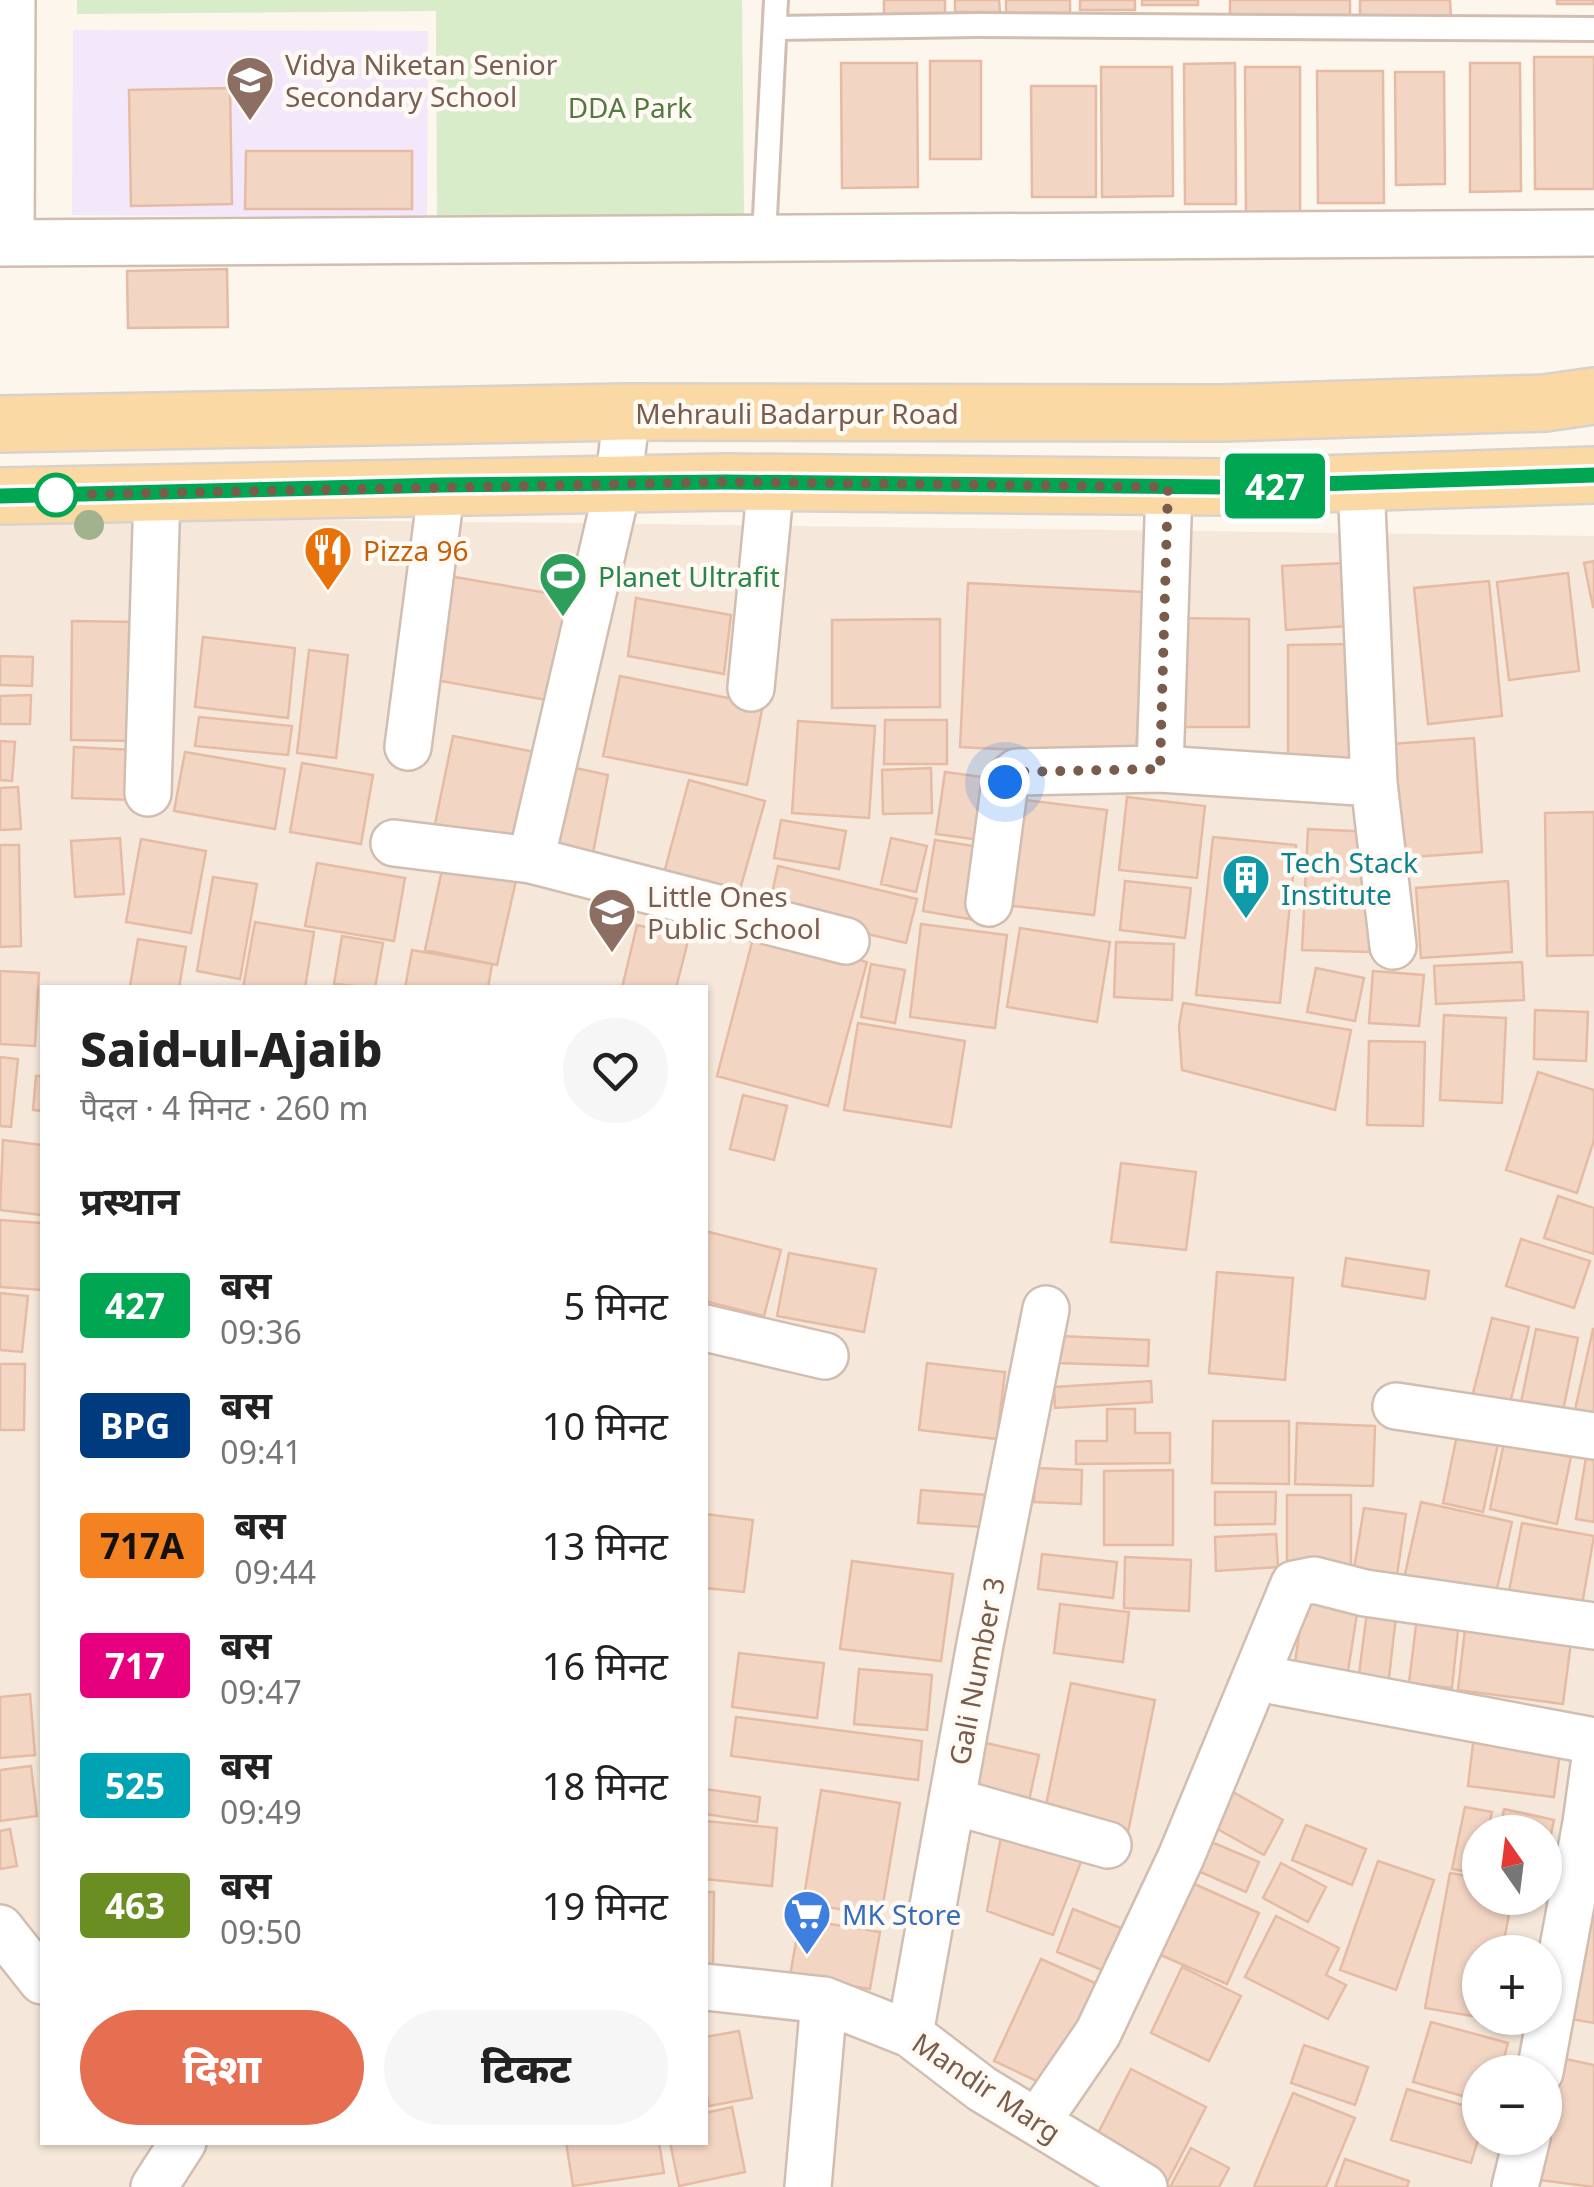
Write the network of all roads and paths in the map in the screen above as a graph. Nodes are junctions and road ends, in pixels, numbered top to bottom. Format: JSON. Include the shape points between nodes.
{"nodes":[{"id":1,"x":12,"y":0,"type":"edge"},
{"id":2,"x":776,"y":0,"type":"edge"},
{"id":3,"x":775,"y":28,"type":"junction"},
{"id":4,"x":1594,"y":29,"type":"edge"},
{"id":5,"x":1594,"y":233,"type":"edge"},
{"id":6,"x":764,"y":236,"type":"junction"},
{"id":7,"x":6,"y":242,"type":"edge"},
{"id":8,"x":1594,"y":396,"type":"edge"},
{"id":9,"x":627,"y":412,"type":"junction"},
{"id":10,"x":0,"y":424,"type":"edge"},
{"id":11,"x":1594,"y":475,"type":"edge"},
{"id":12,"x":772,"y":482,"type":"junction"},
{"id":13,"x":1362,"y":483,"type":"junction"},
{"id":14,"x":442,"y":485,"type":"junction"},
{"id":15,"x":618,"y":485,"type":"junction"},
{"id":16,"x":1168,"y":487,"type":"junction"},
{"id":17,"x":157,"y":493,"type":"junction"},
{"id":18,"x":0,"y":496,"type":"edge"},
{"id":19,"x":751,"y":688,"type":"dead end"},
{"id":20,"x":408,"y":747,"type":"dead end"},
{"id":21,"x":1160,"y":769,"type":"junction"},
{"id":22,"x":1374,"y":783,"type":"junction"},
{"id":23,"x":148,"y":793,"type":"dead end"},
{"id":24,"x":394,"y":843,"type":"dead end"},
{"id":25,"x":531,"y":860,"type":"junction"},
{"id":26,"x":989,"y":903,"type":"dead end"},
{"id":27,"x":846,"y":941,"type":"dead end"},
{"id":28,"x":1393,"y":946,"type":"dead end"},
{"id":29,"x":1046,"y":1310,"type":"dead end"},
{"id":30,"x":708,"y":1329,"type":"edge"},
{"id":31,"x":825,"y":1356,"type":"dead end"},
{"id":32,"x":1396,"y":1406,"type":"dead end"},
{"id":33,"x":1594,"y":1436,"type":"edge"},
{"id":34,"x":1594,"y":1626,"type":"edge"},
{"id":35,"x":1258,"y":1678,"type":"junction"},
{"id":36,"x":1594,"y":1741,"type":"edge"},
{"id":37,"x":1594,"y":1765,"type":"edge"},
{"id":38,"x":952,"y":1801,"type":"junction"},
{"id":39,"x":1108,"y":1846,"type":"dead end"},
{"id":40,"x":0,"y":1928,"type":"edge"},
{"id":41,"x":40,"y":1978,"type":"edge"},
{"id":42,"x":708,"y":1987,"type":"edge"},
{"id":43,"x":824,"y":2000,"type":"junction"},
{"id":44,"x":910,"y":2034,"type":"junction"},
{"id":45,"x":1543,"y":2055,"type":"edge"},
{"id":46,"x":1037,"y":2122,"type":"junction"},
{"id":47,"x":181,"y":2145,"type":"edge"},
{"id":48,"x":1523,"y":2155,"type":"edge"},
{"id":49,"x":154,"y":2187,"type":"edge"},
{"id":50,"x":808,"y":2187,"type":"edge"},
{"id":51,"x":1144,"y":2187,"type":"edge"},
{"id":52,"x":1515,"y":2187,"type":"edge"}],
"edges":[{"from":1,"to":7,"type":"street"},
{"from":2,"to":3,"type":"lane"},
{"from":3,"to":4,"type":"lane"},
{"from":3,"to":6,"type":"lane"},
{"from":5,"to":6,"type":"street"},
{"from":6,"to":7,"type":"street"},
{"from":8,"to":9,"type":"main road","name":"Mehrauli Badarpur Road","via":[[1545,404],[1223,414]]},
{"from":9,"to":10,"type":"main road","name":"Mehrauli Badarpur Road"},
{"from":9,"to":15,"type":"street"},
{"from":11,"to":13,"type":"main road"},
{"from":12,"to":15,"type":"main road"},
{"from":12,"to":16,"type":"main road"},
{"from":12,"to":19,"type":"street"},
{"from":13,"to":16,"type":"main road"},
{"from":13,"to":22,"type":"street"},
{"from":14,"to":15,"type":"main road"},
{"from":14,"to":17,"type":"main road"},
{"from":14,"to":20,"type":"street"},
{"from":15,"to":25,"type":"street"},
{"from":16,"to":21,"type":"street"},
{"from":17,"to":18,"type":"main road"},
{"from":17,"to":23,"type":"street"},
{"from":21,"to":22,"type":"street"},
{"from":21,"to":26,"type":"street","via":[[1010,775]]},
{"from":22,"to":28,"type":"street"},
{"from":24,"to":25,"type":"street"},
{"from":25,"to":27,"type":"street"},
{"from":29,"to":38,"type":"street","name":"Gali Number 3"},
{"from":30,"to":31,"type":"street"},
{"from":32,"to":33,"type":"street"},
{"from":34,"to":35,"type":"street","via":[[1314,1580],[1294,1584],[1288,1593]]},
{"from":35,"to":36,"type":"street"},
{"from":35,"to":46,"type":"street","via":[[1098,2034]]},
{"from":37,"to":45,"type":"street"},
{"from":38,"to":39,"type":"street"},
{"from":38,"to":44,"type":"street","name":"Gali Number 3"},
{"from":40,"to":41,"type":"street"},
{"from":42,"to":43,"type":"street","name":"Mandir Marg"},
{"from":43,"to":44,"type":"street","name":"Mandir Marg"},
{"from":43,"to":50,"type":"street"},
{"from":44,"to":46,"type":"street","name":"Mandir Marg"},
{"from":46,"to":51,"type":"street","name":"Mandir Marg"},
{"from":47,"to":49,"type":"street"},
{"from":48,"to":52,"type":"street"}]}
